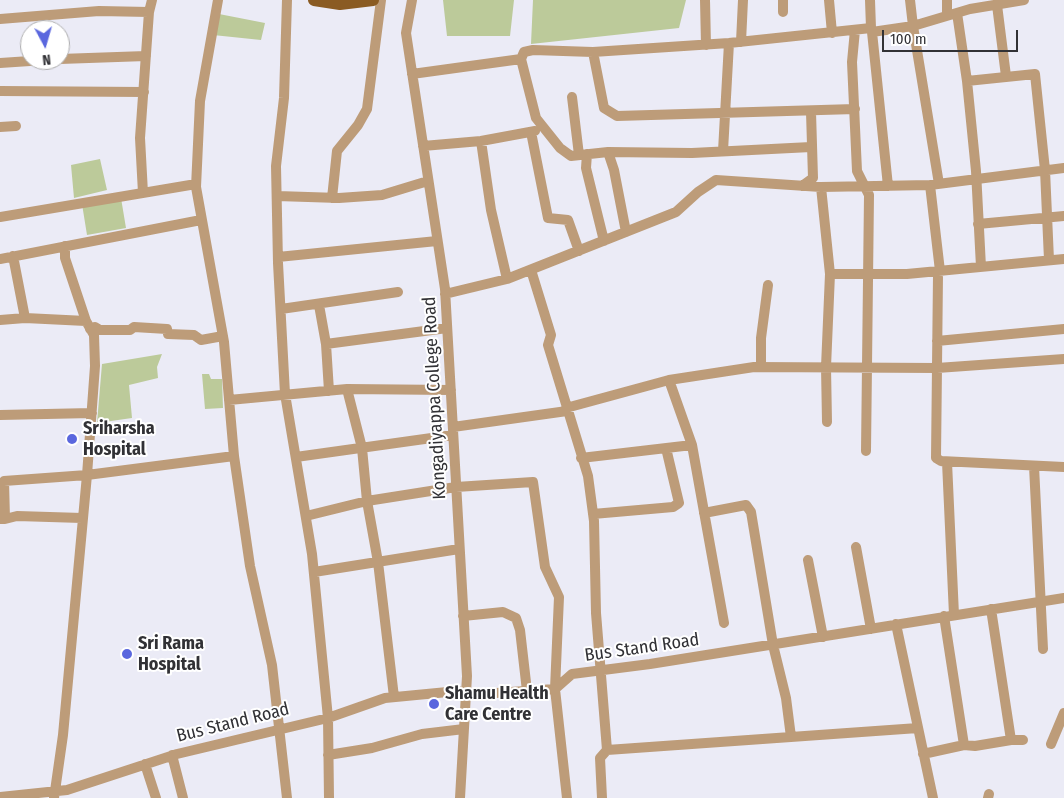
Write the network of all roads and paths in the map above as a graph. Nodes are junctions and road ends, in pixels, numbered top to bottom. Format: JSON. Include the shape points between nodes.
{"nodes":[{"id":1,"x":152,"y":0,"type":"edge"},
{"id":2,"x":218,"y":0,"type":"edge"},
{"id":3,"x":287,"y":0,"type":"edge"},
{"id":4,"x":314,"y":0,"type":"edge"},
{"id":5,"x":373,"y":0,"type":"edge"},
{"id":6,"x":382,"y":0,"type":"edge"},
{"id":7,"x":412,"y":0,"type":"edge"},
{"id":8,"x":705,"y":0,"type":"edge"},
{"id":9,"x":743,"y":0,"type":"edge"},
{"id":10,"x":783,"y":0,"type":"edge"},
{"id":11,"x":829,"y":0,"type":"edge"},
{"id":12,"x":870,"y":0,"type":"edge"},
{"id":13,"x":910,"y":0,"type":"edge"},
{"id":14,"x":947,"y":0,"type":"edge"},
{"id":15,"x":1024,"y":0,"type":"edge"},
{"id":16,"x":1011,"y":1,"type":"edge"},
{"id":17,"x":969,"y":5,"type":"edge"},
{"id":18,"x":997,"y":5,"type":"junction"},
{"id":19,"x":148,"y":12,"type":"junction"},
{"id":20,"x":783,"y":12,"type":"dead end"},
{"id":21,"x":952,"y":14,"type":"junction"},
{"id":22,"x":0,"y":19,"type":"edge"},
{"id":23,"x":913,"y":26,"type":"junction"},
{"id":24,"x":855,"y":30,"type":"junction"},
{"id":25,"x":872,"y":30,"type":"junction"},
{"id":26,"x":832,"y":33,"type":"junction"},
{"id":27,"x":741,"y":42,"type":"junction"},
{"id":28,"x":730,"y":43,"type":"junction"},
{"id":29,"x":706,"y":45,"type":"junction"},
{"id":30,"x":593,"y":52,"type":"junction"},
{"id":31,"x":146,"y":56,"type":"junction"},
{"id":32,"x":70,"y":59,"type":"edge"},
{"id":33,"x":521,"y":59,"type":"junction"},
{"id":34,"x":20,"y":62,"type":"edge"},
{"id":35,"x":0,"y":63,"type":"edge"},
{"id":36,"x":412,"y":74,"type":"junction"},
{"id":37,"x":1006,"y":76,"type":"junction"},
{"id":38,"x":967,"y":82,"type":"junction"},
{"id":39,"x":0,"y":91,"type":"edge"},
{"id":40,"x":144,"y":92,"type":"junction"},
{"id":41,"x":572,"y":97,"type":"dead end"},
{"id":42,"x":855,"y":109,"type":"junction"},
{"id":43,"x":811,"y":112,"type":"junction"},
{"id":44,"x":724,"y":114,"type":"junction"},
{"id":45,"x":16,"y":126,"type":"dead end"},
{"id":46,"x":0,"y":127,"type":"edge"},
{"id":47,"x":546,"y":129,"type":"junction"},
{"id":48,"x":531,"y":132,"type":"junction"},
{"id":49,"x":481,"y":141,"type":"junction"},
{"id":50,"x":423,"y":146,"type":"junction"},
{"id":51,"x":811,"y":147,"type":"junction"},
{"id":52,"x":723,"y":151,"type":"junction"},
{"id":53,"x":608,"y":152,"type":"junction"},
{"id":54,"x":583,"y":155,"type":"junction"},
{"id":55,"x":1064,"y":168,"type":"edge"},
{"id":56,"x":1046,"y":170,"type":"junction"},
{"id":57,"x":976,"y":179,"type":"junction"},
{"id":58,"x":428,"y":181,"type":"junction"},
{"id":59,"x":196,"y":184,"type":"junction"},
{"id":60,"x":935,"y":185,"type":"junction"},
{"id":61,"x":802,"y":186,"type":"junction"},
{"id":62,"x":888,"y":186,"type":"junction"},
{"id":63,"x":821,"y":187,"type":"junction"},
{"id":64,"x":863,"y":187,"type":"junction"},
{"id":65,"x":143,"y":193,"type":"junction"},
{"id":66,"x":278,"y":196,"type":"junction"},
{"id":67,"x":332,"y":198,"type":"junction"},
{"id":68,"x":1064,"y":216,"type":"edge"},
{"id":69,"x":0,"y":217,"type":"edge"},
{"id":70,"x":1047,"y":218,"type":"junction"},
{"id":71,"x":202,"y":220,"type":"junction"},
{"id":72,"x":978,"y":224,"type":"junction"},
{"id":73,"x":626,"y":232,"type":"junction"},
{"id":74,"x":438,"y":240,"type":"junction"},
{"id":75,"x":604,"y":241,"type":"junction"},
{"id":76,"x":65,"y":246,"type":"junction"},
{"id":77,"x":579,"y":251,"type":"junction"},
{"id":78,"x":12,"y":256,"type":"junction"},
{"id":79,"x":278,"y":257,"type":"junction"},
{"id":80,"x":0,"y":259,"type":"edge"},
{"id":81,"x":1064,"y":259,"type":"edge"},
{"id":82,"x":1049,"y":260,"type":"junction"},
{"id":83,"x":981,"y":267,"type":"junction"},
{"id":84,"x":531,"y":270,"type":"junction"},
{"id":85,"x":940,"y":270,"type":"junction"},
{"id":86,"x":830,"y":274,"type":"junction"},
{"id":87,"x":868,"y":274,"type":"junction"},
{"id":88,"x":507,"y":279,"type":"junction"},
{"id":89,"x":768,"y":285,"type":"dead end"},
{"id":90,"x":398,"y":292,"type":"dead end"},
{"id":91,"x":445,"y":294,"type":"junction"},
{"id":92,"x":319,"y":305,"type":"junction"},
{"id":93,"x":280,"y":310,"type":"junction"},
{"id":94,"x":25,"y":318,"type":"junction"},
{"id":95,"x":0,"y":320,"type":"edge"},
{"id":96,"x":88,"y":325,"type":"junction"},
{"id":97,"x":447,"y":328,"type":"junction"},
{"id":98,"x":1064,"y":329,"type":"edge"},
{"id":99,"x":223,"y":336,"type":"junction"},
{"id":100,"x":937,"y":341,"type":"junction"},
{"id":101,"x":326,"y":344,"type":"junction"},
{"id":102,"x":1064,"y":359,"type":"edge"},
{"id":103,"x":761,"y":367,"type":"junction"},
{"id":104,"x":826,"y":368,"type":"junction"},
{"id":105,"x":869,"y":368,"type":"junction"},
{"id":106,"x":937,"y":368,"type":"junction"},
{"id":107,"x":669,"y":380,"type":"junction"},
{"id":108,"x":347,"y":389,"type":"junction"},
{"id":109,"x":450,"y":390,"type":"junction"},
{"id":110,"x":329,"y":391,"type":"junction"},
{"id":111,"x":285,"y":394,"type":"junction"},
{"id":112,"x":229,"y":400,"type":"junction"},
{"id":113,"x":566,"y":410,"type":"junction"},
{"id":114,"x":92,"y":413,"type":"junction"},
{"id":115,"x":0,"y":415,"type":"edge"},
{"id":116,"x":827,"y":422,"type":"dead end"},
{"id":117,"x":453,"y":431,"type":"junction"},
{"id":118,"x":692,"y":445,"type":"junction"},
{"id":119,"x":362,"y":448,"type":"junction"},
{"id":120,"x":666,"y":448,"type":"junction"},
{"id":121,"x":866,"y":451,"type":"dead end"},
{"id":122,"x":234,"y":456,"type":"junction"},
{"id":123,"x":296,"y":457,"type":"junction"},
{"id":124,"x":581,"y":458,"type":"junction"},
{"id":125,"x":941,"y":461,"type":"junction"},
{"id":126,"x":1034,"y":466,"type":"junction"},
{"id":127,"x":1064,"y":467,"type":"edge"},
{"id":128,"x":87,"y":475,"type":"junction"},
{"id":129,"x":456,"y":487,"type":"junction"},
{"id":130,"x":367,"y":500,"type":"junction"},
{"id":131,"x":704,"y":513,"type":"junction"},
{"id":132,"x":593,"y":514,"type":"junction"},
{"id":133,"x":306,"y":516,"type":"junction"},
{"id":134,"x":82,"y":518,"type":"junction"},
{"id":135,"x":3,"y":519,"type":"edge"},
{"id":136,"x":856,"y":547,"type":"dead end"},
{"id":137,"x":460,"y":549,"type":"junction"},
{"id":138,"x":808,"y":560,"type":"dead end"},
{"id":139,"x":378,"y":562,"type":"junction"},
{"id":140,"x":314,"y":572,"type":"junction"},
{"id":141,"x":1064,"y":598,"type":"edge"},
{"id":142,"x":1039,"y":602,"type":"junction"},
{"id":143,"x":991,"y":609,"type":"junction"},
{"id":144,"x":463,"y":616,"type":"junction"},
{"id":145,"x":949,"y":616,"type":"junction"},
{"id":146,"x":724,"y":623,"type":"dead end"},
{"id":147,"x":896,"y":624,"type":"junction"},
{"id":148,"x":870,"y":629,"type":"junction"},
{"id":149,"x":823,"y":637,"type":"junction"},
{"id":150,"x":773,"y":645,"type":"junction"},
{"id":151,"x":1042,"y":649,"type":"dead end"},
{"id":152,"x":600,"y":670,"type":"junction"},
{"id":153,"x":555,"y":689,"type":"junction"},
{"id":154,"x":528,"y":691,"type":"junction"},
{"id":155,"x":466,"y":695,"type":"junction"},
{"id":156,"x":394,"y":698,"type":"junction"},
{"id":157,"x":1064,"y":714,"type":"edge"},
{"id":158,"x":328,"y":718,"type":"junction"},
{"id":159,"x":280,"y":728,"type":"junction"},
{"id":160,"x":918,"y":728,"type":"junction"},
{"id":161,"x":464,"y":729,"type":"junction"},
{"id":162,"x":790,"y":737,"type":"junction"},
{"id":163,"x":1011,"y":740,"type":"junction"},
{"id":164,"x":1023,"y":740,"type":"dead end"},
{"id":165,"x":1051,"y":744,"type":"dead end"},
{"id":166,"x":964,"y":745,"type":"junction"},
{"id":167,"x":607,"y":750,"type":"junction"},
{"id":168,"x":923,"y":754,"type":"junction"},
{"id":169,"x":172,"y":755,"type":"junction"},
{"id":170,"x":328,"y":755,"type":"junction"},
{"id":171,"x":145,"y":764,"type":"junction"},
{"id":172,"x":54,"y":795,"type":"edge"},
{"id":173,"x":0,"y":797,"type":"edge"},
{"id":174,"x":156,"y":798,"type":"edge"},
{"id":175,"x":183,"y":798,"type":"edge"},
{"id":176,"x":288,"y":798,"type":"edge"},
{"id":177,"x":329,"y":798,"type":"edge"},
{"id":178,"x":460,"y":798,"type":"edge"},
{"id":179,"x":567,"y":798,"type":"edge"},
{"id":180,"x":602,"y":798,"type":"edge"},
{"id":181,"x":933,"y":798,"type":"edge"}],
"edges":[{"from":1,"to":19,"type":"street"},
{"from":2,"to":59,"type":"street","via":[[200,101]]},
{"from":3,"to":66,"type":"street","via":[[284,98],[276,166]]},
{"from":4,"to":5,"type":"main road","via":[[340,4]]},
{"from":6,"to":67,"type":"street","via":[[367,109],[337,151]]},
{"from":7,"to":36,"type":"street","name":"Kongadiyappa College Road","via":[[406,33]]},
{"from":8,"to":29,"type":"street"},
{"from":9,"to":27,"type":"street"},
{"from":10,"to":20,"type":"street"},
{"from":11,"to":26,"type":"street"},
{"from":12,"to":25,"type":"street"},
{"from":13,"to":23,"type":"street"},
{"from":14,"to":21,"type":"street"},
{"from":15,"to":16,"type":"street"},
{"from":16,"to":18,"type":"street"},
{"from":17,"to":18,"type":"street"},
{"from":17,"to":21,"type":"street"},
{"from":18,"to":37,"type":"street"},
{"from":19,"to":22,"type":"street","via":[[99,11]]},
{"from":19,"to":31,"type":"street"},
{"from":21,"to":23,"type":"street"},
{"from":21,"to":38,"type":"street"},
{"from":23,"to":25,"type":"street"},
{"from":23,"to":60,"type":"street"},
{"from":24,"to":25,"type":"street"},
{"from":24,"to":26,"type":"street"},
{"from":24,"to":42,"type":"street","via":[[852,62]]},
{"from":25,"to":62,"type":"street"},
{"from":26,"to":27,"type":"street"},
{"from":27,"to":28,"type":"street"},
{"from":28,"to":29,"type":"street"},
{"from":28,"to":44,"type":"street"},
{"from":29,"to":30,"type":"street"},
{"from":30,"to":33,"type":"street","via":[[533,50],[524,52]]},
{"from":30,"to":44,"type":"street","via":[[604,108],[617,116]]},
{"from":31,"to":32,"type":"street"},
{"from":31,"to":40,"type":"street"},
{"from":33,"to":36,"type":"street"},
{"from":33,"to":47,"type":"street","via":[[536,118]]},
{"from":34,"to":35,"type":"street"},
{"from":36,"to":50,"type":"street","name":"Kongadiyappa College Road"},
{"from":37,"to":38,"type":"street"},
{"from":37,"to":56,"type":"street","via":[[1035,74]]},
{"from":38,"to":57,"type":"street"},
{"from":39,"to":40,"type":"street"},
{"from":40,"to":65,"type":"street","via":[[140,138]]},
{"from":41,"to":54,"type":"street"},
{"from":42,"to":43,"type":"street"},
{"from":42,"to":64,"type":"street","via":[[857,171]]},
{"from":43,"to":44,"type":"street"},
{"from":43,"to":51,"type":"street"},
{"from":44,"to":52,"type":"street"},
{"from":45,"to":46,"type":"street"},
{"from":47,"to":48,"type":"street"},
{"from":47,"to":54,"type":"street","via":[[560,148],[571,156]]},
{"from":48,"to":49,"type":"street"},
{"from":48,"to":77,"type":"street","via":[[548,218],[568,220]]},
{"from":49,"to":50,"type":"street"},
{"from":49,"to":88,"type":"street","via":[[491,210]]},
{"from":50,"to":58,"type":"street","name":"Kongadiyappa College Road"},
{"from":51,"to":52,"type":"street"},
{"from":51,"to":61,"type":"street","via":[[813,178]]},
{"from":52,"to":53,"type":"street"},
{"from":53,"to":54,"type":"street"},
{"from":53,"to":73,"type":"street"},
{"from":54,"to":75,"type":"street"},
{"from":55,"to":56,"type":"street"},
{"from":56,"to":57,"type":"street"},
{"from":56,"to":70,"type":"street"},
{"from":57,"to":60,"type":"street"},
{"from":57,"to":72,"type":"street"},
{"from":58,"to":67,"type":"street","via":[[382,195]]},
{"from":58,"to":74,"type":"street","name":"Kongadiyappa College Road"},
{"from":59,"to":65,"type":"street"},
{"from":59,"to":71,"type":"street"},
{"from":60,"to":62,"type":"street"},
{"from":60,"to":85,"type":"street"},
{"from":61,"to":63,"type":"street"},
{"from":61,"to":73,"type":"street","via":[[716,180],[676,212]]},
{"from":62,"to":64,"type":"street"},
{"from":63,"to":64,"type":"street"},
{"from":63,"to":86,"type":"street"},
{"from":64,"to":87,"type":"street","via":[[869,195]]},
{"from":65,"to":69,"type":"street"},
{"from":66,"to":67,"type":"street"},
{"from":66,"to":79,"type":"street"},
{"from":68,"to":70,"type":"street"},
{"from":70,"to":72,"type":"street"},
{"from":70,"to":82,"type":"street"},
{"from":71,"to":76,"type":"street"},
{"from":71,"to":99,"type":"street"},
{"from":72,"to":83,"type":"street"},
{"from":73,"to":75,"type":"street"},
{"from":74,"to":79,"type":"street"},
{"from":74,"to":91,"type":"street","name":"Kongadiyappa College Road"},
{"from":75,"to":77,"type":"street"},
{"from":76,"to":78,"type":"street"},
{"from":76,"to":96,"type":"street","via":[[65,258]]},
{"from":77,"to":84,"type":"street"},
{"from":78,"to":80,"type":"street"},
{"from":78,"to":94,"type":"street"},
{"from":79,"to":93,"type":"street"},
{"from":81,"to":82,"type":"street"},
{"from":82,"to":83,"type":"street"},
{"from":83,"to":85,"type":"street"},
{"from":84,"to":88,"type":"street"},
{"from":84,"to":113,"type":"street","via":[[550,335],[548,345]]},
{"from":85,"to":87,"type":"street"},
{"from":85,"to":100,"type":"street"},
{"from":86,"to":87,"type":"street"},
{"from":86,"to":104,"type":"street"},
{"from":87,"to":105,"type":"street"},
{"from":88,"to":91,"type":"street"},
{"from":89,"to":103,"type":"street"},
{"from":90,"to":92,"type":"street"},
{"from":91,"to":97,"type":"street","name":"Kongadiyappa College Road"},
{"from":92,"to":93,"type":"street"},
{"from":92,"to":101,"type":"street"},
{"from":93,"to":111,"type":"street"},
{"from":94,"to":95,"type":"street"},
{"from":94,"to":96,"type":"street"},
{"from":96,"to":99,"type":"street","via":[[100,330],[167,329],[168,334],[194,335],[201,340]]},
{"from":96,"to":114,"type":"street","via":[[94,335]]},
{"from":97,"to":101,"type":"street"},
{"from":97,"to":109,"type":"street","name":"Kongadiyappa College Road"},
{"from":98,"to":100,"type":"street"},
{"from":99,"to":112,"type":"street"},
{"from":100,"to":106,"type":"street"},
{"from":101,"to":110,"type":"street"},
{"from":102,"to":106,"type":"street"},
{"from":103,"to":104,"type":"street"},
{"from":103,"to":107,"type":"street"},
{"from":104,"to":105,"type":"street"},
{"from":104,"to":116,"type":"street"},
{"from":105,"to":106,"type":"street"},
{"from":105,"to":121,"type":"street"},
{"from":106,"to":125,"type":"street","via":[[936,458]]},
{"from":107,"to":113,"type":"street"},
{"from":107,"to":118,"type":"street"},
{"from":108,"to":109,"type":"street"},
{"from":108,"to":110,"type":"street"},
{"from":108,"to":119,"type":"street"},
{"from":109,"to":117,"type":"street","name":"Kongadiyappa College Road"},
{"from":110,"to":111,"type":"street"},
{"from":111,"to":112,"type":"street"},
{"from":111,"to":123,"type":"street"},
{"from":112,"to":122,"type":"street"},
{"from":113,"to":117,"type":"street"},
{"from":113,"to":124,"type":"street"},
{"from":114,"to":115,"type":"street"},
{"from":114,"to":128,"type":"street"},
{"from":117,"to":119,"type":"street"},
{"from":117,"to":129,"type":"street","name":"Kongadiyappa College Road"},
{"from":118,"to":120,"type":"street"},
{"from":118,"to":131,"type":"street"},
{"from":119,"to":123,"type":"street"},
{"from":119,"to":130,"type":"street"},
{"from":120,"to":124,"type":"street"},
{"from":120,"to":132,"type":"street","via":[[679,503],[674,507]]},
{"from":122,"to":128,"type":"street"},
{"from":122,"to":159,"type":"street","via":[[250,566],[272,665]]},
{"from":123,"to":133,"type":"street"},
{"from":124,"to":132,"type":"street","via":[[588,476]]},
{"from":125,"to":126,"type":"street"},
{"from":125,"to":145,"type":"street","via":[[947,462]]},
{"from":126,"to":127,"type":"street"},
{"from":126,"to":142,"type":"street"},
{"from":128,"to":134,"type":"street"},
{"from":128,"to":135,"type":"street","via":[[4,481]]},
{"from":129,"to":130,"type":"street"},
{"from":129,"to":137,"type":"street","name":"Kongadiyappa College Road"},
{"from":129,"to":153,"type":"street","via":[[533,482],[545,567],[559,597]]},
{"from":130,"to":133,"type":"street"},
{"from":130,"to":139,"type":"street"},
{"from":131,"to":146,"type":"street"},
{"from":131,"to":150,"type":"street","via":[[746,505],[752,512]]},
{"from":132,"to":152,"type":"street"},
{"from":133,"to":140,"type":"street"},
{"from":134,"to":135,"type":"street","via":[[17,516]]},
{"from":134,"to":172,"type":"street","via":[[63,736]]},
{"from":136,"to":148,"type":"street"},
{"from":137,"to":139,"type":"street"},
{"from":137,"to":144,"type":"street","name":"Kongadiyappa College Road"},
{"from":138,"to":149,"type":"street"},
{"from":139,"to":140,"type":"street"},
{"from":139,"to":156,"type":"street"},
{"from":140,"to":158,"type":"street"},
{"from":141,"to":142,"type":"street","name":"Bus Stand Road"},
{"from":142,"to":143,"type":"street","name":"Bus Stand Road"},
{"from":142,"to":151,"type":"street"},
{"from":143,"to":145,"type":"street","name":"Bus Stand Road"},
{"from":143,"to":163,"type":"street"},
{"from":144,"to":154,"type":"street","via":[[503,612],[516,618]]},
{"from":144,"to":155,"type":"street","name":"Kongadiyappa College Road"},
{"from":145,"to":147,"type":"street","name":"Bus Stand Road"},
{"from":145,"to":166,"type":"street"},
{"from":147,"to":148,"type":"street","name":"Bus Stand Road"},
{"from":147,"to":160,"type":"street"},
{"from":148,"to":149,"type":"street","name":"Bus Stand Road"},
{"from":149,"to":150,"type":"street","name":"Bus Stand Road"},
{"from":150,"to":152,"type":"street","name":"Bus Stand Road"},
{"from":150,"to":162,"type":"street","via":[[786,698]]},
{"from":152,"to":153,"type":"street","name":"Bus Stand Road","via":[[572,674]]},
{"from":152,"to":167,"type":"street"},
{"from":153,"to":154,"type":"street","name":"Bus Stand Road"},
{"from":153,"to":179,"type":"street"},
{"from":154,"to":155,"type":"street","name":"Bus Stand Road"},
{"from":155,"to":156,"type":"street","name":"Bus Stand Road","via":[[458,691]]},
{"from":155,"to":161,"type":"street","name":"Kongadiyappa College Road"},
{"from":156,"to":158,"type":"street","name":"Bus Stand Road"},
{"from":157,"to":165,"type":"street"},
{"from":158,"to":159,"type":"street","name":"Bus Stand Road"},
{"from":158,"to":170,"type":"street"},
{"from":159,"to":169,"type":"street","name":"Bus Stand Road"},
{"from":159,"to":176,"type":"street"},
{"from":160,"to":162,"type":"street"},
{"from":160,"to":168,"type":"street"},
{"from":161,"to":170,"type":"street","via":[[422,734],[372,748]]},
{"from":161,"to":178,"type":"street","name":"Kongadiyappa College Road"},
{"from":162,"to":167,"type":"street"},
{"from":163,"to":164,"type":"street"},
{"from":163,"to":166,"type":"street"},
{"from":166,"to":168,"type":"street"},
{"from":167,"to":180,"type":"street","via":[[600,758]]},
{"from":168,"to":181,"type":"street"},
{"from":169,"to":171,"type":"street","name":"Bus Stand Road"},
{"from":169,"to":175,"type":"street"},
{"from":170,"to":177,"type":"street"},
{"from":171,"to":172,"type":"street","name":"Bus Stand Road"},
{"from":171,"to":174,"type":"street"},
{"from":172,"to":173,"type":"street","name":"Bus Stand Road"}]}
